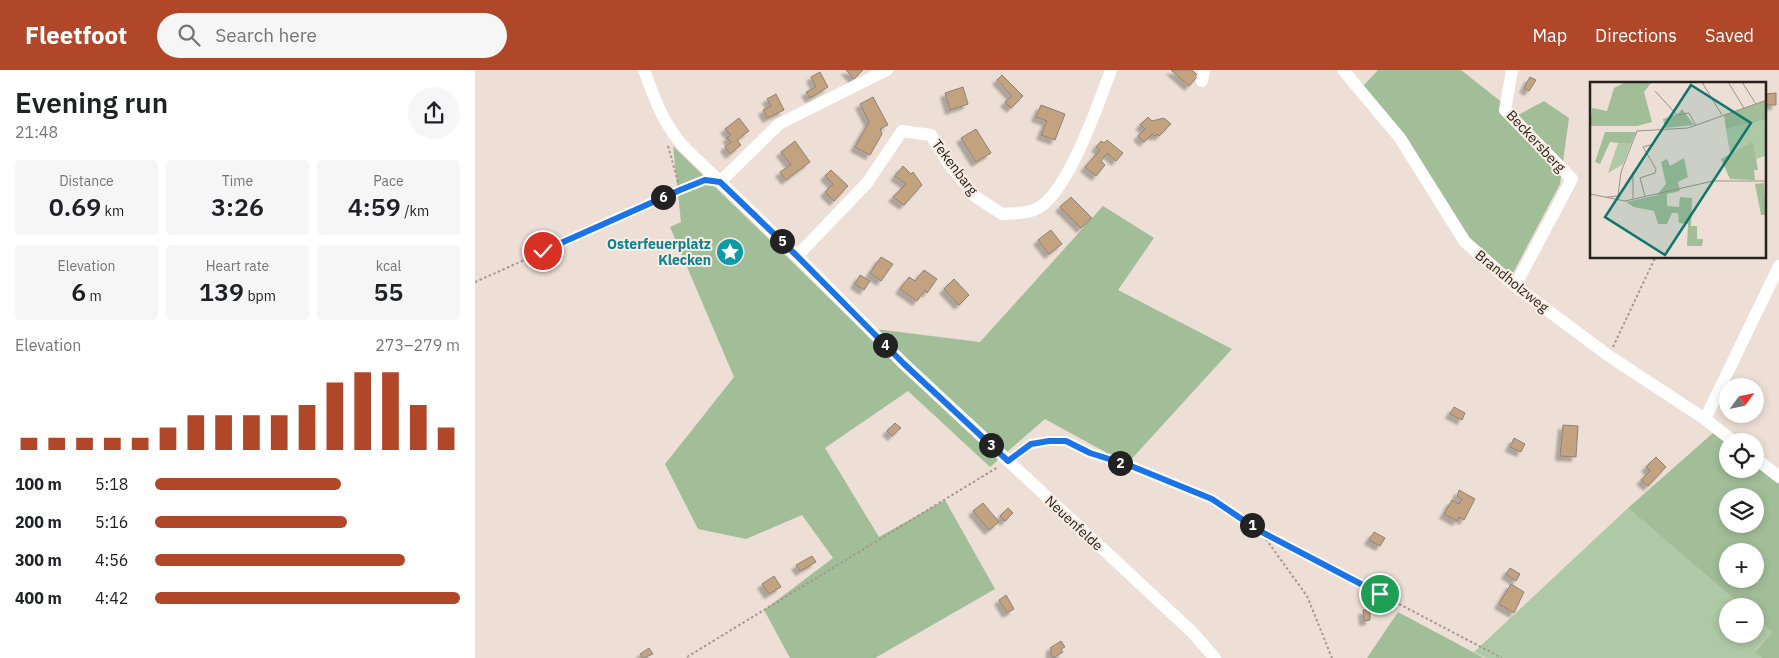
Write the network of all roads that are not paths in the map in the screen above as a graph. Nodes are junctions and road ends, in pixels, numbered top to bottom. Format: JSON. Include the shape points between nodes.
{"nodes":[{"id":1,"x":644,"y":70,"type":"edge"},
{"id":2,"x":887,"y":70,"type":"edge"},
{"id":3,"x":1111,"y":70,"type":"edge"},
{"id":4,"x":1343,"y":70,"type":"edge"},
{"id":5,"x":1512,"y":70,"type":"edge"},
{"id":6,"x":720,"y":182,"type":"junction"},
{"id":7,"x":797,"y":256,"type":"junction"},
{"id":8,"x":1779,"y":266,"type":"edge"},
{"id":9,"x":1515,"y":286,"type":"junction"},
{"id":10,"x":1705,"y":419,"type":"junction"},
{"id":11,"x":1723,"y":433,"type":"edge"},
{"id":12,"x":1764,"y":465,"type":"edge"},
{"id":13,"x":1779,"y":477,"type":"edge"},
{"id":14,"x":1215,"y":658,"type":"edge"}],
"edges":[{"from":1,"to":6,"type":"street","name":"Neuenfelde","via":[[660,116],[673,136]]},
{"from":2,"to":6,"type":"street","via":[[779,124]]},
{"from":3,"to":7,"type":"street","name":"Tekenbarg","via":[[1058,191],[1036,210],[1002,214],[976,197],[931,135],[901,130],[867,183]]},
{"from":4,"to":9,"type":"street","name":"Brandholzweg","via":[[1400,138],[1465,242]]},
{"from":5,"to":9,"type":"street","name":"Beckersberg","via":[[1505,110],[1573,179]]},
{"from":6,"to":7,"type":"street","name":"Neuenfelde"},
{"from":7,"to":14,"type":"street","name":"Neuenfelde","via":[[931,389],[1191,631]]},
{"from":8,"to":10,"type":"street"},
{"from":9,"to":10,"type":"street","name":"Brandholzweg","via":[[1609,356]]},
{"from":10,"to":11,"type":"street","name":"Brandholzweg"},
{"from":12,"to":13,"type":"street"}]}
